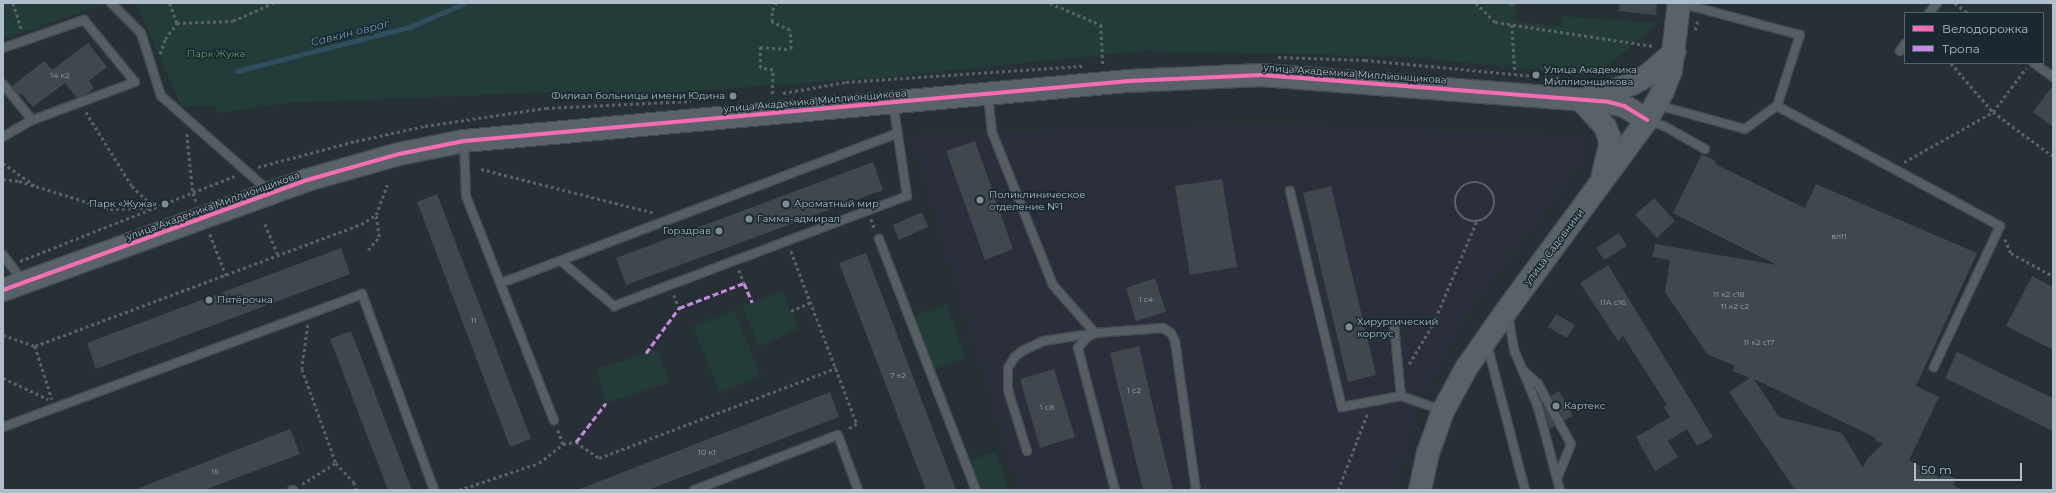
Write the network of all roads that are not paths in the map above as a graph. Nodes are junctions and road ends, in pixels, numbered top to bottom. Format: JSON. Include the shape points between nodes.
{"nodes":[{"id":1,"x":111,"y":3,"type":"edge"},
{"id":2,"x":1679,"y":3,"type":"edge"},
{"id":3,"x":1937,"y":3,"type":"edge"},
{"id":4,"x":1930,"y":12,"type":"edge"},
{"id":5,"x":3,"y":48,"type":"edge"},
{"id":6,"x":1667,"y":50,"type":"junction"},
{"id":7,"x":2035,"y":64,"type":"edge"},
{"id":8,"x":2053,"y":77,"type":"edge"},
{"id":9,"x":3,"y":84,"type":"edge"},
{"id":10,"x":988,"y":93,"type":"junction"},
{"id":11,"x":1581,"y":100,"type":"junction"},
{"id":12,"x":893,"y":101,"type":"junction"},
{"id":13,"x":1777,"y":106,"type":"junction"},
{"id":14,"x":1652,"y":113,"type":"junction"},
{"id":15,"x":32,"y":120,"type":"junction"},
{"id":16,"x":898,"y":133,"type":"junction"},
{"id":17,"x":3,"y":137,"type":"edge"},
{"id":18,"x":464,"y":141,"type":"junction"},
{"id":19,"x":1705,"y":149,"type":"dead end"},
{"id":20,"x":1599,"y":187,"type":"junction"},
{"id":21,"x":1290,"y":191,"type":"dead end"},
{"id":22,"x":271,"y":192,"type":"junction"},
{"id":23,"x":879,"y":239,"type":"dead end"},
{"id":24,"x":3,"y":255,"type":"edge"},
{"id":25,"x":561,"y":261,"type":"junction"},
{"id":26,"x":23,"y":283,"type":"junction"},
{"id":27,"x":501,"y":283,"type":"junction"},
{"id":28,"x":3,"y":290,"type":"edge"},
{"id":29,"x":1506,"y":310,"type":"junction"},
{"id":30,"x":1394,"y":325,"type":"dead end"},
{"id":31,"x":1095,"y":333,"type":"junction"},
{"id":32,"x":1486,"y":340,"type":"junction"},
{"id":33,"x":1934,"y":367,"type":"dead end"},
{"id":34,"x":1522,"y":369,"type":"junction"},
{"id":35,"x":1401,"y":396,"type":"junction"},
{"id":36,"x":1443,"y":411,"type":"junction"},
{"id":37,"x":554,"y":420,"type":"road end"},
{"id":38,"x":3,"y":427,"type":"edge"},
{"id":39,"x":1027,"y":451,"type":"dead end"},
{"id":40,"x":1557,"y":478,"type":"junction"},
{"id":41,"x":434,"y":490,"type":"edge"},
{"id":42,"x":694,"y":490,"type":"edge"},
{"id":43,"x":858,"y":490,"type":"edge"},
{"id":44,"x":976,"y":490,"type":"edge"},
{"id":45,"x":1115,"y":490,"type":"edge"},
{"id":46,"x":1196,"y":490,"type":"edge"},
{"id":47,"x":1420,"y":490,"type":"edge"},
{"id":48,"x":1525,"y":490,"type":"edge"},
{"id":49,"x":1560,"y":490,"type":"edge"}],
"edges":[{"from":1,"to":22,"type":"lane","via":[[141,32],[161,96]]},
{"from":2,"to":6,"type":"street","name":"улица Садовники"},
{"from":2,"to":13,"type":"lane","via":[[1800,35]]},
{"from":3,"to":4,"type":"lane"},
{"from":5,"to":15,"type":"lane","via":[[84,20],[135,82]]},
{"from":6,"to":11,"type":"street","via":[[1648,75],[1632,84]]},
{"from":6,"to":14,"type":"street","name":"улица Садовники","via":[[1671,70]]},
{"from":7,"to":8,"type":"lane"},
{"from":9,"to":15,"type":"lane"},
{"from":10,"to":11,"type":"street","name":"улица Академика Миллионщикова","via":[[1129,81],[1262,75]]},
{"from":10,"to":12,"type":"street","name":"улица Академика Миллионщикова"},
{"from":10,"to":31,"type":"lane","via":[[992,132],[1053,286]]},
{"from":11,"to":14,"type":"street","name":"улица Академика Миллионщикова"},
{"from":11,"to":20,"type":"street","via":[[1605,127],[1609,136],[1610,146]]},
{"from":12,"to":16,"type":"lane"},
{"from":12,"to":18,"type":"street","name":"улица Академика Миллионщикова"},
{"from":13,"to":14,"type":"lane","via":[[1745,129]]},
{"from":13,"to":33,"type":"lane","via":[[2000,226]]},
{"from":14,"to":19,"type":"lane","via":[[1664,126]]},
{"from":14,"to":20,"type":"street","name":"улица Садовники"},
{"from":15,"to":17,"type":"lane"},
{"from":16,"to":25,"type":"lane"},
{"from":16,"to":25,"type":"lane","via":[[907,196],[614,306]]},
{"from":18,"to":22,"type":"street","name":"улица Академика Миллионщикова","via":[[399,154]]},
{"from":18,"to":27,"type":"lane","via":[[466,196]]},
{"from":20,"to":29,"type":"street","name":"улица Садовники"},
{"from":21,"to":35,"type":"lane","via":[[1342,407]]},
{"from":22,"to":26,"type":"street","name":"улица Академика Миллионщикова"},
{"from":23,"to":44,"type":"lane"},
{"from":24,"to":26,"type":"lane"},
{"from":25,"to":27,"type":"lane"},
{"from":26,"to":28,"type":"street","name":"улица Академика Миллионщикова"},
{"from":27,"to":37,"type":"lane"},
{"from":29,"to":32,"type":"street","name":"улица Садовники"},
{"from":29,"to":34,"type":"lane","via":[[1514,350]]},
{"from":30,"to":35,"type":"lane"},
{"from":31,"to":39,"type":"lane","via":[[1044,341],[1014,358],[1008,368],[1008,390]]},
{"from":31,"to":45,"type":"lane","via":[[1086,338],[1078,348]]},
{"from":31,"to":46,"type":"lane","via":[[1163,328],[1171,333],[1175,341]]},
{"from":32,"to":36,"type":"street","name":"улица Садовники"},
{"from":32,"to":48,"type":"lane"},
{"from":34,"to":40,"type":"lane","via":[[1538,407]]},
{"from":34,"to":40,"type":"lane","via":[[1538,384],[1571,444]]},
{"from":35,"to":36,"type":"lane"},
{"from":36,"to":47,"type":"street","name":"улица Садовники","via":[[1428,453]]},
{"from":38,"to":41,"type":"lane","via":[[362,294]]},
{"from":40,"to":49,"type":"lane"},
{"from":42,"to":43,"type":"lane","via":[[838,435]]}]}
